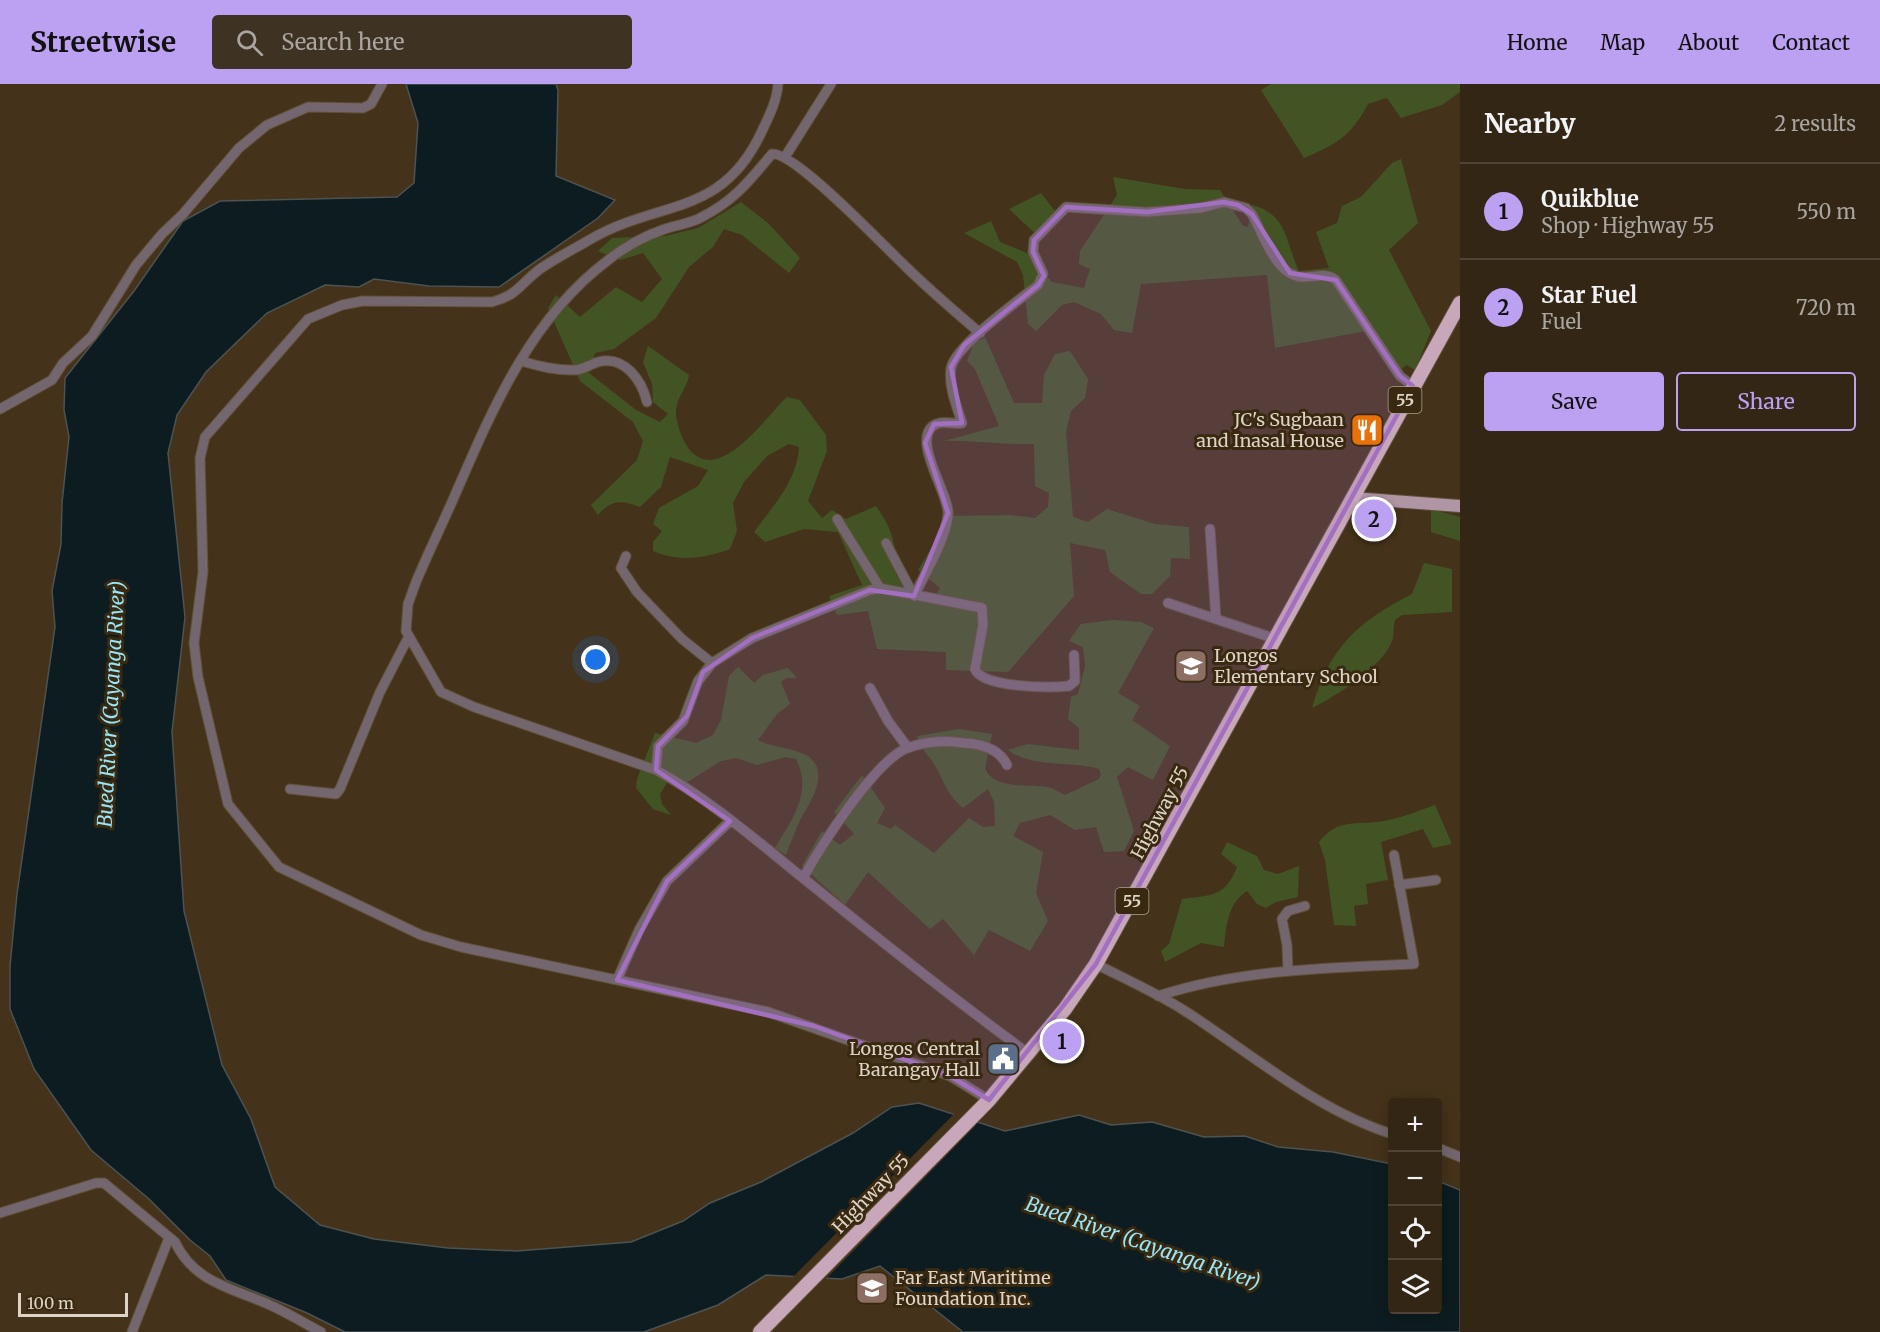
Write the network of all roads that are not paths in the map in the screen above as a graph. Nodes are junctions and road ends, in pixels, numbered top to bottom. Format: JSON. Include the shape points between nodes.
{"nodes":[{"id":1,"x":382,"y":84,"type":"edge"},
{"id":2,"x":778,"y":84,"type":"edge"},
{"id":3,"x":831,"y":84,"type":"edge"},
{"id":4,"x":784,"y":157,"type":"junction"},
{"id":5,"x":1460,"y":303,"type":"edge"},
{"id":6,"x":980,"y":333,"type":"junction"},
{"id":7,"x":520,"y":361,"type":"junction"},
{"id":8,"x":1406,"y":381,"type":"junction"},
{"id":9,"x":647,"y":402,"type":"dead end"},
{"id":10,"x":0,"y":409,"type":"edge"},
{"id":11,"x":1352,"y":498,"type":"junction"},
{"id":12,"x":1460,"y":506,"type":"edge"},
{"id":13,"x":837,"y":519,"type":"dead end"},
{"id":14,"x":1210,"y":529,"type":"dead end"},
{"id":15,"x":886,"y":543,"type":"dead end"},
{"id":16,"x":626,"y":556,"type":"dead end"},
{"id":17,"x":880,"y":588,"type":"junction"},
{"id":18,"x":914,"y":596,"type":"junction"},
{"id":19,"x":1168,"y":603,"type":"dead end"},
{"id":20,"x":1216,"y":619,"type":"junction"},
{"id":21,"x":409,"y":636,"type":"junction"},
{"id":22,"x":1276,"y":639,"type":"junction"},
{"id":23,"x":1074,"y":655,"type":"dead end"},
{"id":24,"x":712,"y":663,"type":"junction"},
{"id":25,"x":870,"y":688,"type":"dead end"},
{"id":26,"x":908,"y":748,"type":"junction"},
{"id":27,"x":1006,"y":765,"type":"dead end"},
{"id":28,"x":656,"y":770,"type":"junction"},
{"id":29,"x":290,"y":789,"type":"dead end"},
{"id":30,"x":730,"y":821,"type":"junction"},
{"id":31,"x":1394,"y":855,"type":"dead end"},
{"id":32,"x":803,"y":878,"type":"junction"},
{"id":33,"x":1436,"y":880,"type":"dead end"},
{"id":34,"x":1399,"y":885,"type":"junction"},
{"id":35,"x":1305,"y":906,"type":"dead end"},
{"id":36,"x":1096,"y":964,"type":"junction"},
{"id":37,"x":1288,"y":970,"type":"junction"},
{"id":38,"x":616,"y":980,"type":"junction"},
{"id":39,"x":1158,"y":996,"type":"junction"},
{"id":40,"x":1029,"y":1054,"type":"junction"},
{"id":41,"x":989,"y":1100,"type":"junction"},
{"id":42,"x":1388,"y":1133,"type":"edge"},
{"id":43,"x":1442,"y":1150,"type":"edge"},
{"id":44,"x":1460,"y":1157,"type":"edge"},
{"id":45,"x":0,"y":1213,"type":"edge"},
{"id":46,"x":170,"y":1238,"type":"junction"},
{"id":47,"x":132,"y":1332,"type":"edge"},
{"id":48,"x":321,"y":1332,"type":"edge"},
{"id":49,"x":760,"y":1332,"type":"edge"}],
"edges":[{"from":1,"to":10,"type":"street","via":[[371,104],[363,108],[308,107],[267,125],[239,148],[136,265],[92,336],[63,363],[52,380]]},
{"from":2,"to":38,"type":"street","via":[[778,96],[758,140],[746,163],[733,176],[683,206],[601,233],[540,269],[510,297],[492,302],[363,301],[342,304],[308,319],[205,437],[200,458],[203,572],[194,643],[198,677],[228,804],[255,839],[279,867],[422,935]]},
{"from":3,"to":4,"type":"street"},
{"from":4,"to":6,"type":"street","via":[[841,203]]},
{"from":4,"to":7,"type":"street","via":[[772,154],[757,175],[726,203],[700,219],[662,230],[608,260],[560,302]]},
{"from":5,"to":8,"type":"highway","name":"Highway 55","number":"55"},
{"from":6,"to":8,"type":"street","via":[[1043,279],[1033,252],[1034,240],[1066,207],[1147,212],[1224,202],[1246,208],[1252,214],[1276,259],[1290,273],[1301,277],[1327,275],[1336,280]]},
{"from":6,"to":18,"type":"street","via":[[964,345],[951,367],[950,380],[962,424],[934,424],[926,436],[948,513]]},
{"from":7,"to":9,"type":"street","via":[[564,370],[582,369],[603,361],[620,365],[636,376]]},
{"from":7,"to":21,"type":"street","via":[[429,549],[408,604]]},
{"from":8,"to":11,"type":"highway","name":"Highway 55","number":"55"},
{"from":11,"to":12,"type":"main road"},
{"from":11,"to":22,"type":"highway","name":"Highway 55","number":"55"},
{"from":13,"to":17,"type":"street"},
{"from":14,"to":20,"type":"street"},
{"from":15,"to":18,"type":"street"},
{"from":16,"to":24,"type":"street","via":[[621,568],[637,592],[682,639]]},
{"from":17,"to":18,"type":"street"},
{"from":17,"to":24,"type":"street","via":[[752,638]]},
{"from":18,"to":23,"type":"street","via":[[982,608],[975,669],[985,679],[1030,688],[1069,686],[1075,681]]},
{"from":19,"to":20,"type":"street"},
{"from":20,"to":22,"type":"street"},
{"from":21,"to":28,"type":"street","via":[[433,681],[447,696]]},
{"from":21,"to":29,"type":"street","via":[[380,692],[340,789],[328,795]]},
{"from":22,"to":36,"type":"highway","name":"Highway 55","number":"55"},
{"from":24,"to":28,"type":"street","via":[[698,681],[683,722],[658,746]]},
{"from":25,"to":26,"type":"street"},
{"from":26,"to":27,"type":"street","via":[[931,741],[976,744],[997,753]]},
{"from":26,"to":32,"type":"street","via":[[885,765],[842,816]]},
{"from":28,"to":30,"type":"street"},
{"from":30,"to":32,"type":"street"},
{"from":30,"to":38,"type":"street","via":[[667,880]]},
{"from":31,"to":34,"type":"street"},
{"from":32,"to":40,"type":"street"},
{"from":33,"to":34,"type":"street"},
{"from":34,"to":37,"type":"street","via":[[1414,964]]},
{"from":35,"to":37,"type":"street","via":[[1288,911],[1281,919]]},
{"from":36,"to":39,"type":"street"},
{"from":36,"to":40,"type":"highway","name":"Highway 55","number":"55"},
{"from":37,"to":39,"type":"street","via":[[1216,980]]},
{"from":38,"to":41,"type":"street","via":[[768,1012],[814,1026],[950,1076]]},
{"from":39,"to":42,"type":"street","via":[[1320,1102]]},
{"from":40,"to":41,"type":"highway","name":"Highway 55","number":"55"},
{"from":41,"to":49,"type":"highway","name":"Highway 55","number":"55"},
{"from":43,"to":44,"type":"street"},
{"from":45,"to":46,"type":"street","via":[[104,1183]]},
{"from":46,"to":47,"type":"street"},
{"from":46,"to":48,"type":"street","via":[[201,1276],[264,1302]]}]}
